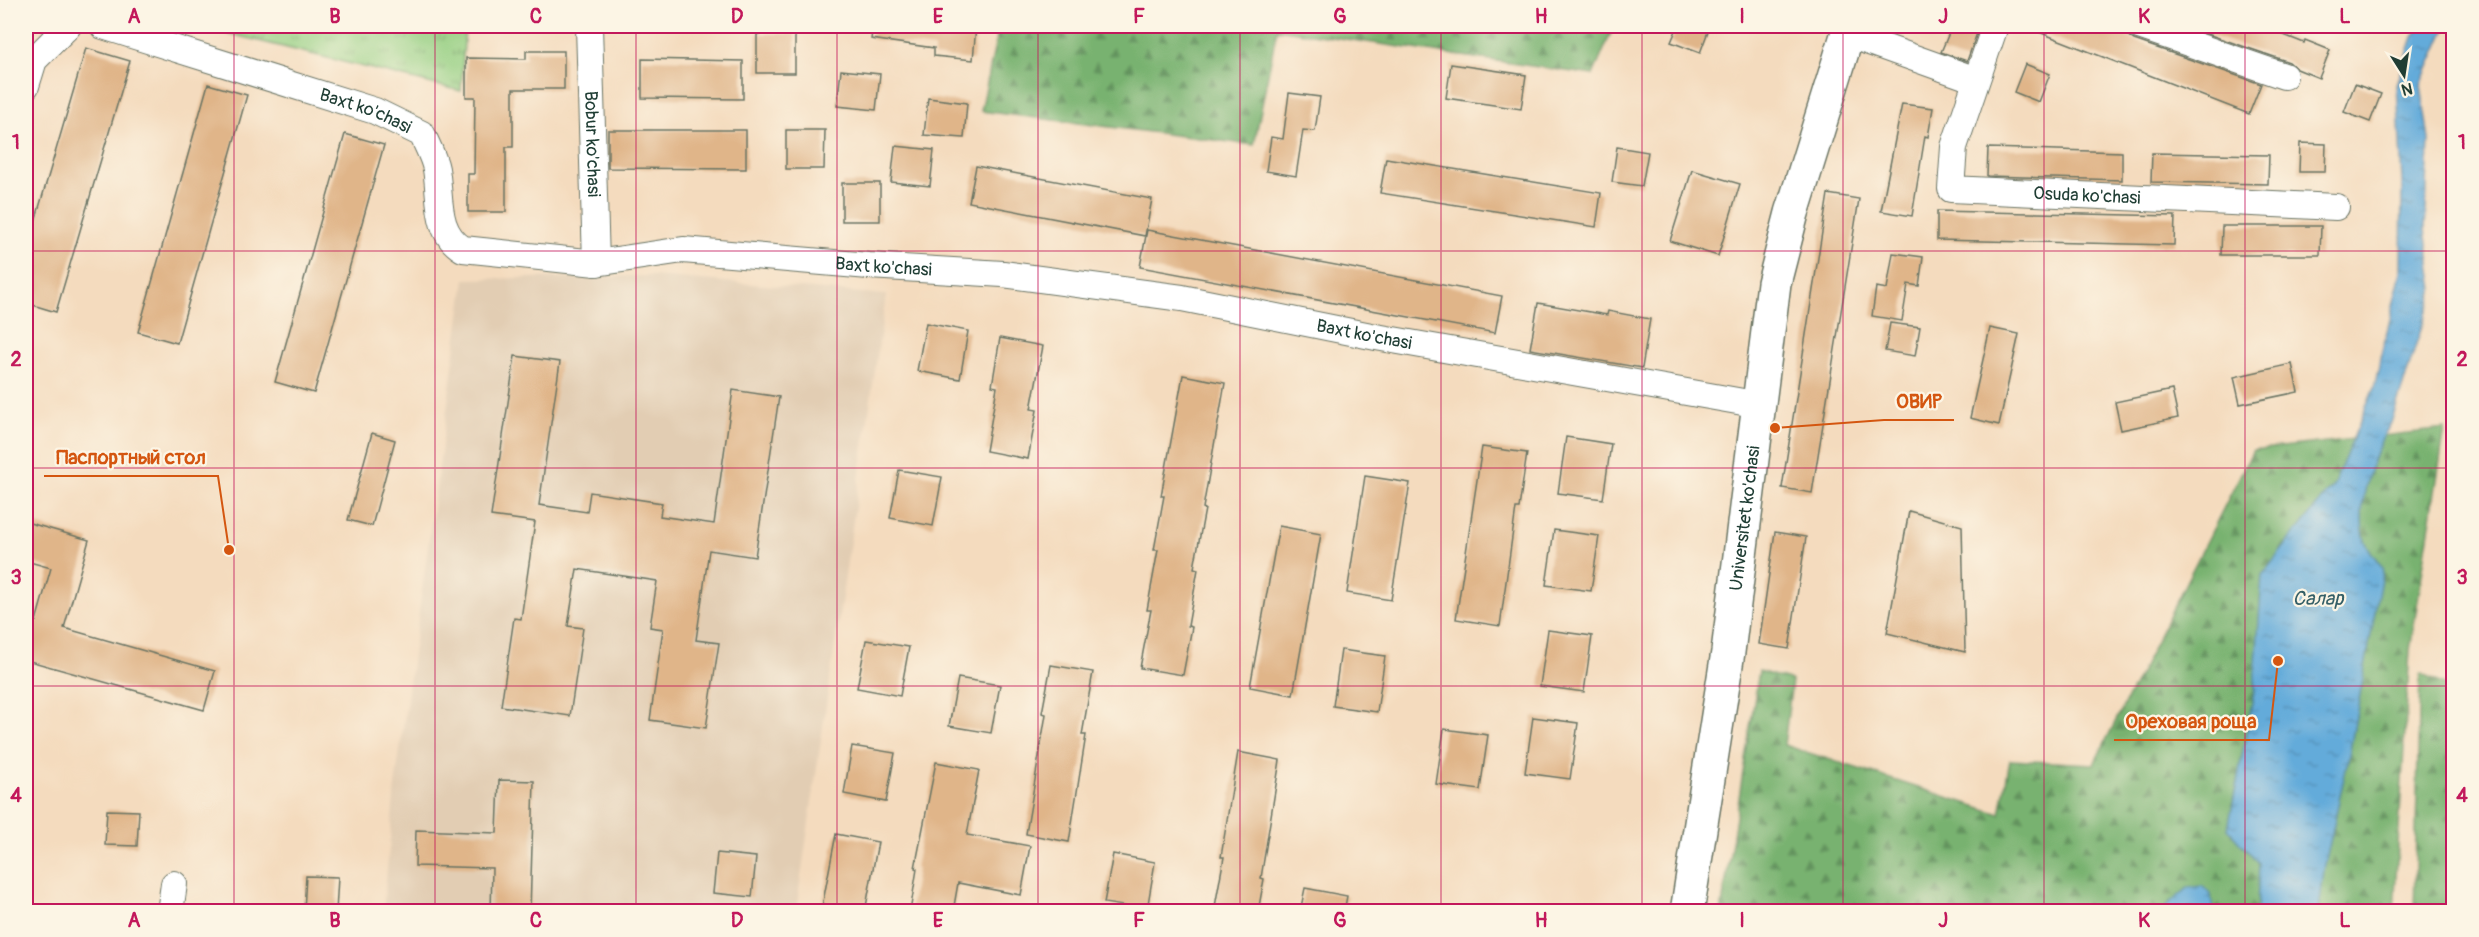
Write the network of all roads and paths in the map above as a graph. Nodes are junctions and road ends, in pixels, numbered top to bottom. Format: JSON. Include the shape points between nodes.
{"nodes":[{"id":1,"x":68,"y":26,"type":"edge"},
{"id":2,"x":103,"y":26,"type":"edge"},
{"id":3,"x":589,"y":26,"type":"edge"},
{"id":4,"x":1995,"y":26,"type":"edge"},
{"id":5,"x":2139,"y":26,"type":"edge"},
{"id":6,"x":1849,"y":30,"type":"edge"},
{"id":7,"x":2284,"y":76,"type":"dead end"},
{"id":8,"x":1976,"y":80,"type":"junction"},
{"id":9,"x":26,"y":86,"type":"edge"},
{"id":10,"x":2336,"y":207,"type":"dead end"},
{"id":11,"x":596,"y":263,"type":"junction"},
{"id":12,"x":1760,"y":405,"type":"junction"},
{"id":13,"x":174,"y":884,"type":"dead end"},
{"id":14,"x":170,"y":912,"type":"edge"},
{"id":15,"x":1687,"y":912,"type":"edge"}],
"edges":[{"from":1,"to":9,"type":"street","via":[[34,60]]},
{"from":2,"to":11,"type":"street","name":"Baxt ko'chasi","via":[[375,111],[422,134],[435,166],[443,225],[454,244],[464,249]]},
{"from":3,"to":11,"type":"street","name":"Bobur ko'chasi"},
{"from":4,"to":8,"type":"street","name":"Osuda ko'chasi"},
{"from":5,"to":7,"type":"street"},
{"from":6,"to":8,"type":"street"},
{"from":6,"to":12,"type":"main road","name":"Universitet ko'chasi","via":[[1774,283]]},
{"from":8,"to":10,"type":"street","name":"Osuda ko'chasi","via":[[1954,147],[1951,189]]},
{"from":11,"to":12,"type":"street","name":"Baxt ko'chasi","via":[[683,250],[1003,274],[1182,298]]},
{"from":12,"to":15,"type":"main road","name":"Universitet ko'chasi","via":[[1728,651]]},
{"from":13,"to":14,"type":"street"}]}
